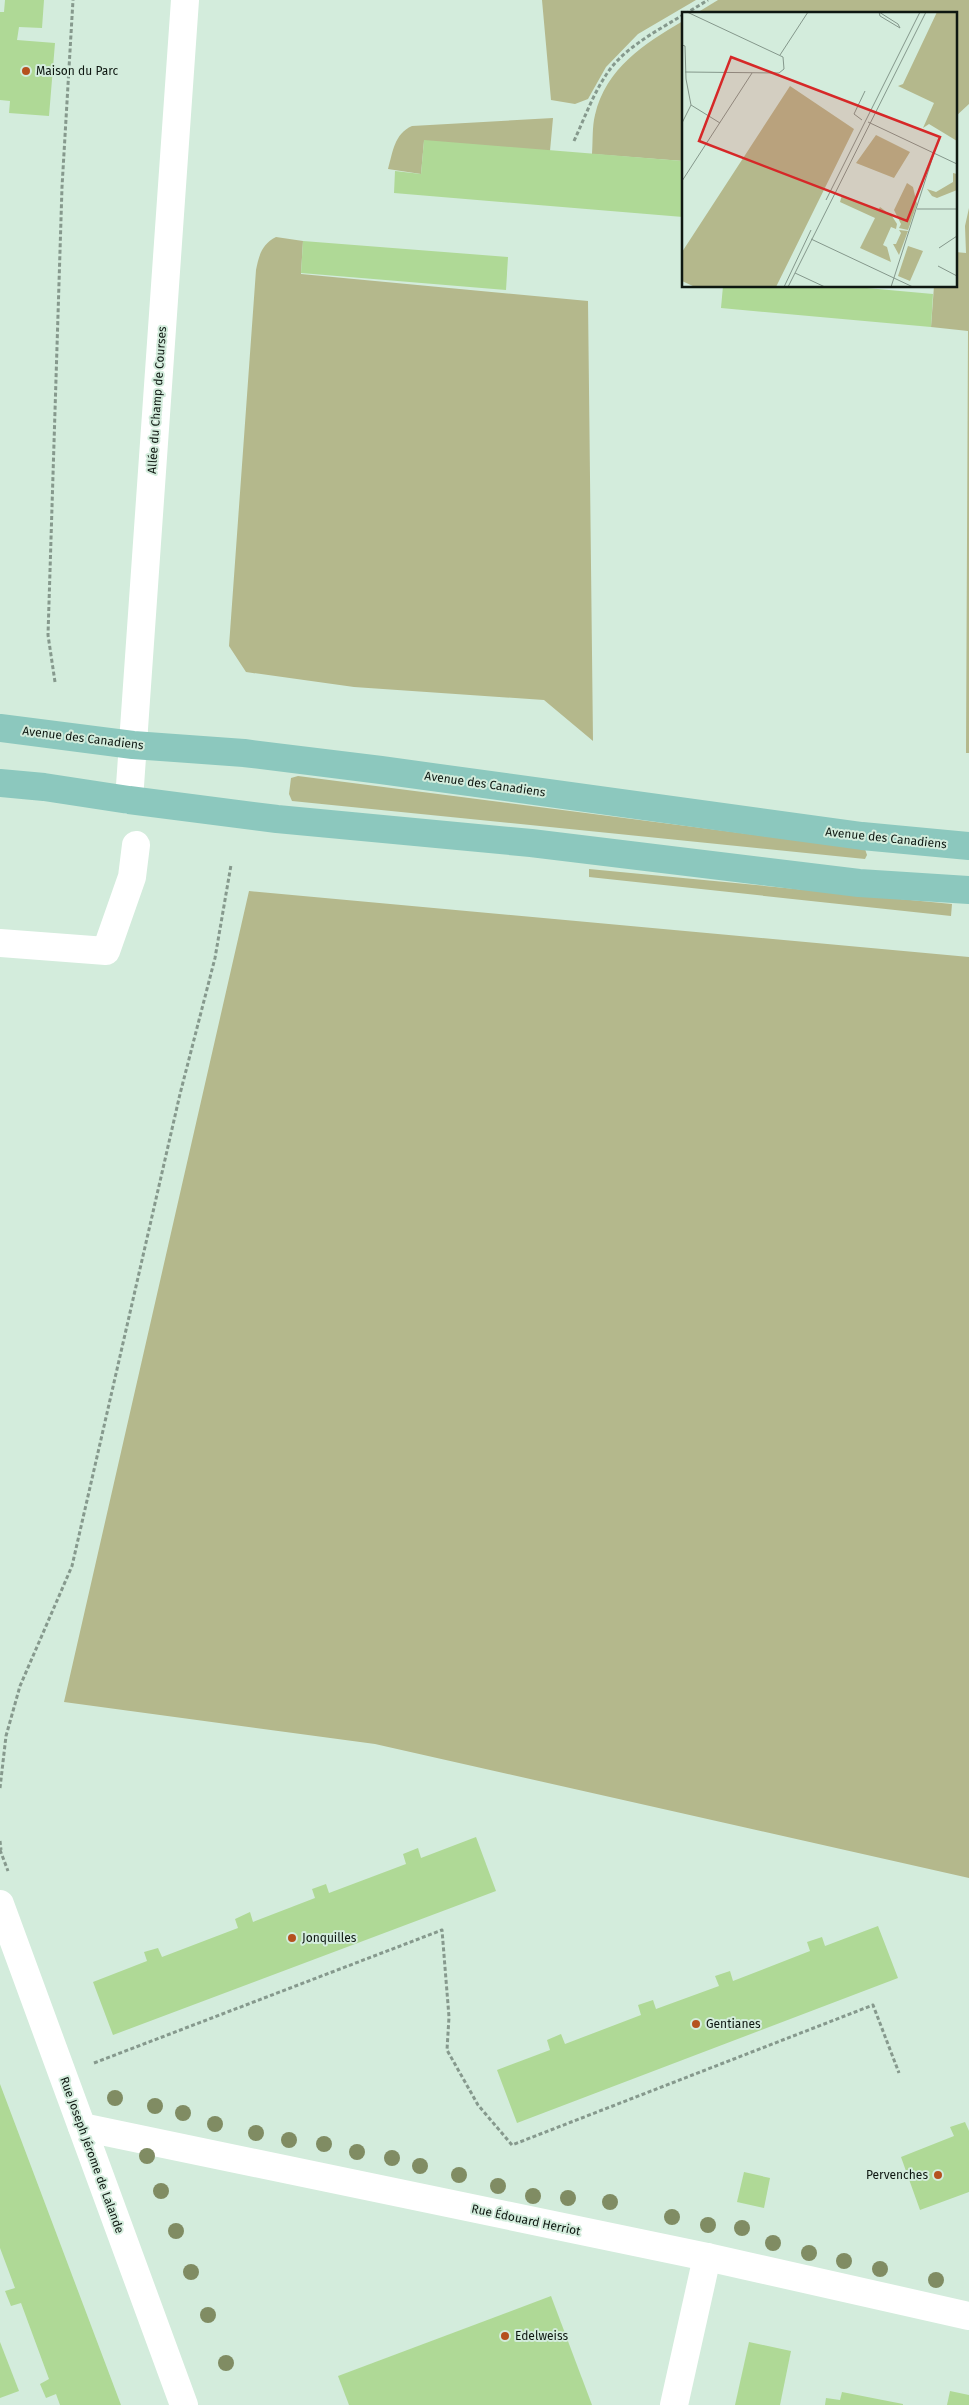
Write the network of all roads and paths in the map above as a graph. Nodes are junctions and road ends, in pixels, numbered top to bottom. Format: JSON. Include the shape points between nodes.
{"nodes":[{"id":1,"x":73,"y":0,"type":"edge"},
{"id":2,"x":184,"y":0,"type":"edge"},
{"id":3,"x":708,"y":0,"type":"edge"},
{"id":4,"x":687,"y":12,"type":"edge"},
{"id":5,"x":682,"y":15,"type":"edge"},
{"id":6,"x":574,"y":140,"type":"dead end"},
{"id":7,"x":55,"y":682,"type":"dead end"},
{"id":8,"x":0,"y":728,"type":"edge"},
{"id":9,"x":133,"y":745,"type":"junction"},
{"id":10,"x":0,"y":783,"type":"edge"},
{"id":11,"x":129,"y":800,"type":"junction"},
{"id":12,"x":136,"y":846,"type":"dead end"},
{"id":13,"x":969,"y":846,"type":"edge"},
{"id":14,"x":231,"y":865,"type":"dead end"},
{"id":15,"x":969,"y":890,"type":"edge"},
{"id":16,"x":0,"y":943,"type":"edge"},
{"id":17,"x":0,"y":1788,"type":"edge"},
{"id":18,"x":0,"y":1841,"type":"edge"},
{"id":19,"x":0,"y":1850,"type":"edge"},
{"id":20,"x":0,"y":1904,"type":"edge"},
{"id":21,"x":91,"y":2064,"type":"dead end"},
{"id":22,"x":899,"y":2073,"type":"dead end"},
{"id":23,"x":82,"y":2128,"type":"junction"},
{"id":24,"x":708,"y":2257,"type":"junction"},
{"id":25,"x":969,"y":2316,"type":"edge"},
{"id":26,"x":184,"y":2405,"type":"edge"},
{"id":27,"x":674,"y":2405,"type":"edge"}],
"edges":[{"from":1,"to":7,"type":"path","via":[[62,187],[48,635]]},
{"from":2,"to":9,"type":"street","name":"Allée du Champ de Courses"},
{"from":3,"to":4,"type":"path"},
{"from":5,"to":6,"type":"path","via":[[645,38],[616,63]]},
{"from":8,"to":9,"type":"main road","name":"Avenue des Canadiens"},
{"from":9,"to":11,"type":"street","name":"Allée du Champ de Courses"},
{"from":9,"to":13,"type":"main road","name":"Avenue des Canadiens","via":[[244,753],[862,836]]},
{"from":10,"to":11,"type":"main road"},
{"from":11,"to":15,"type":"main road","via":[[278,819],[531,843],[860,883]]},
{"from":12,"to":16,"type":"street","via":[[132,877],[106,951]]},
{"from":14,"to":17,"type":"path","via":[[215,958],[180,1094],[72,1566],[20,1686],[6,1736]]},
{"from":18,"to":19,"type":"path","via":[[2,1854]]},
{"from":20,"to":23,"type":"street","name":"Rue Joseph Jérome de Lalande"},
{"from":21,"to":22,"type":"path","via":[[442,1930],[448,2050],[478,2105],[512,2145],[873,2005]]},
{"from":23,"to":24,"type":"street","name":"Rue Édouard Herriot"},
{"from":23,"to":26,"type":"street","name":"Rue Joseph Jérome de Lalande"},
{"from":24,"to":25,"type":"street","name":"Rue Édouard Herriot"},
{"from":24,"to":27,"type":"street"}]}
